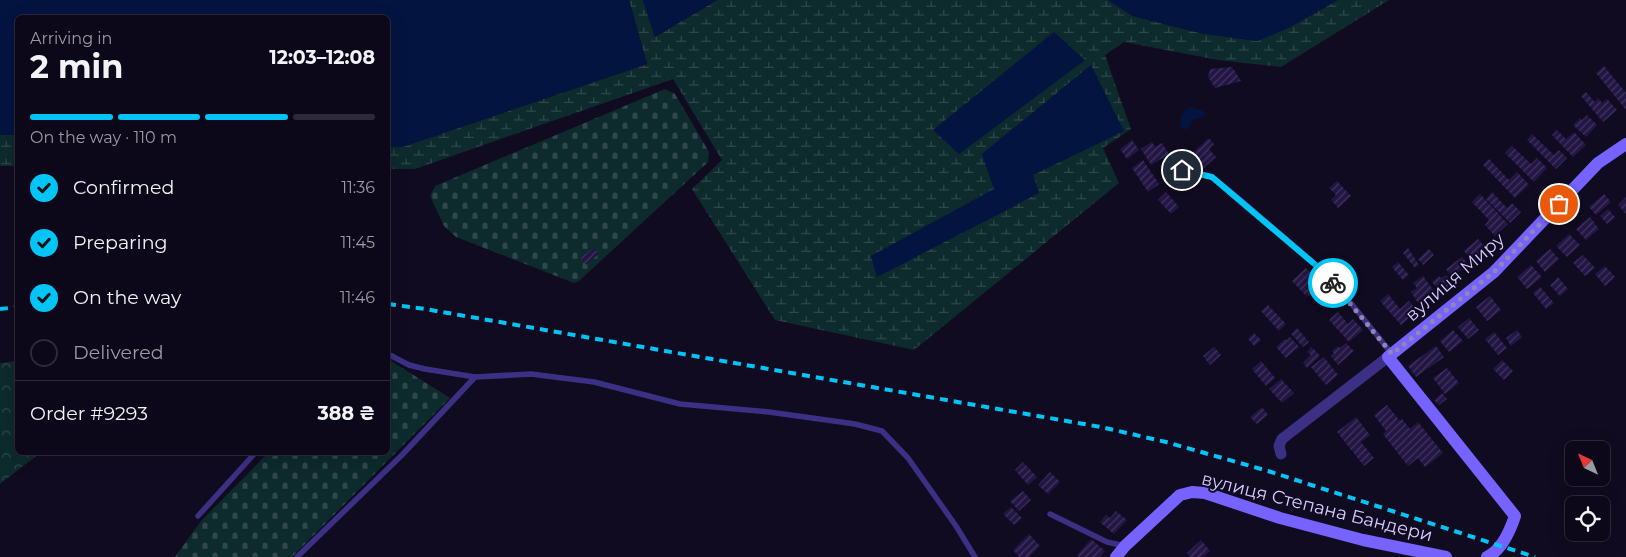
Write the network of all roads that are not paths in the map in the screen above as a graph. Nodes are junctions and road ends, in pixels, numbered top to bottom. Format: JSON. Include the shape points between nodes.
{"nodes":[{"id":1,"x":1626,"y":144,"type":"edge"},
{"id":2,"x":1168,"y":166,"type":"dead end"},
{"id":3,"x":390,"y":355,"type":"edge"},
{"id":4,"x":1390,"y":355,"type":"junction"},
{"id":5,"x":475,"y":377,"type":"junction"},
{"id":6,"x":1281,"y":454,"type":"dead end"},
{"id":7,"x":253,"y":455,"type":"edge"},
{"id":8,"x":1050,"y":514,"type":"dead end"},
{"id":9,"x":198,"y":516,"type":"dead end"},
{"id":10,"x":1125,"y":546,"type":"junction"},
{"id":11,"x":297,"y":557,"type":"edge"},
{"id":12,"x":975,"y":557,"type":"edge"},
{"id":13,"x":1116,"y":557,"type":"edge"},
{"id":14,"x":1446,"y":557,"type":"edge"},
{"id":15,"x":1487,"y":557,"type":"edge"}],
"edges":[{"from":1,"to":4,"type":"street","name":"вулиця Миру","via":[[1598,162],[1494,272]]},
{"from":2,"to":4,"type":"lane","via":[[1212,177],[1243,202],[1318,267],[1346,297]]},
{"from":3,"to":5,"type":"lane","via":[[424,369]]},
{"from":4,"to":6,"type":"street","name":"вулиця Миру","via":[[1282,439],[1279,446]]},
{"from":4,"to":15,"type":"street","via":[[1515,516],[1509,534]]},
{"from":5,"to":11,"type":"lane","via":[[402,455]]},
{"from":5,"to":12,"type":"lane","via":[[531,374],[594,382],[680,404],[846,422],[882,431],[908,458]]},
{"from":7,"to":9,"type":"lane"},
{"from":8,"to":10,"type":"lane","via":[[1107,542]]},
{"from":10,"to":13,"type":"street","name":"вулиця Степана Бандери"},
{"from":10,"to":14,"type":"street","name":"вулиця Степана Бандери","via":[[1180,495],[1192,492],[1205,493],[1354,538]]}]}
